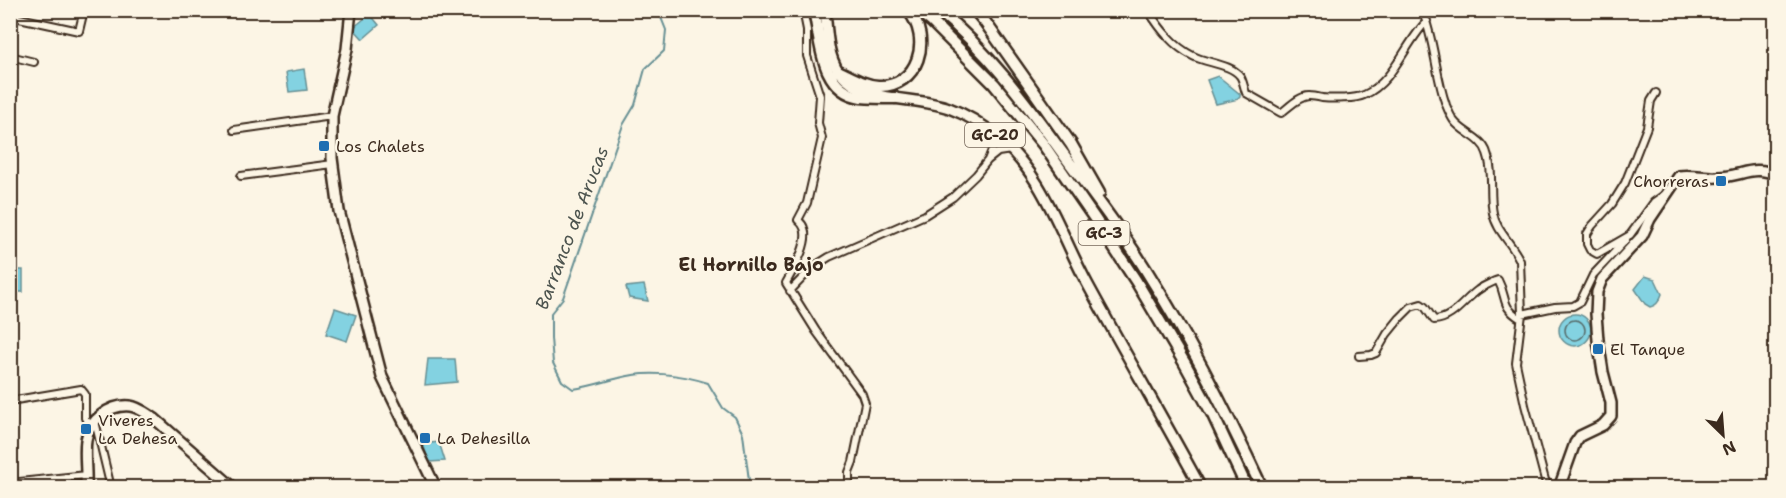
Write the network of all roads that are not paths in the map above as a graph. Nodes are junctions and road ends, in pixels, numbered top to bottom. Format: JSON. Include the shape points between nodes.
{"nodes":[{"id":1,"x":84,"y":10,"type":"edge"},
{"id":2,"x":351,"y":10,"type":"edge"},
{"id":3,"x":803,"y":10,"type":"edge"},
{"id":4,"x":814,"y":10,"type":"edge"},
{"id":5,"x":825,"y":10,"type":"edge"},
{"id":6,"x":908,"y":10,"type":"edge"},
{"id":7,"x":917,"y":10,"type":"edge"},
{"id":8,"x":938,"y":10,"type":"edge"},
{"id":9,"x":975,"y":10,"type":"edge"},
{"id":10,"x":1148,"y":10,"type":"edge"},
{"id":11,"x":1422,"y":10,"type":"edge"},
{"id":12,"x":10,"y":16,"type":"edge"},
{"id":13,"x":1427,"y":21,"type":"junction"},
{"id":14,"x":10,"y":56,"type":"edge"},
{"id":15,"x":34,"y":62,"type":"dead end"},
{"id":16,"x":838,"y":71,"type":"junction"},
{"id":17,"x":1656,"y":93,"type":"dead end"},
{"id":18,"x":895,"y":98,"type":"junction"},
{"id":19,"x":332,"y":116,"type":"junction"},
{"id":20,"x":234,"y":130,"type":"dead end"},
{"id":21,"x":995,"y":135,"type":"junction"},
{"id":22,"x":1012,"y":150,"type":"junction"},
{"id":23,"x":987,"y":160,"type":"junction"},
{"id":24,"x":333,"y":164,"type":"junction"},
{"id":25,"x":1776,"y":175,"type":"edge"},
{"id":26,"x":241,"y":176,"type":"dead end"},
{"id":27,"x":1667,"y":194,"type":"junction"},
{"id":28,"x":1630,"y":235,"type":"junction"},
{"id":29,"x":1130,"y":245,"type":"junction"},
{"id":30,"x":790,"y":291,"type":"junction"},
{"id":31,"x":1522,"y":317,"type":"junction"},
{"id":32,"x":1359,"y":356,"type":"dead end"},
{"id":33,"x":10,"y":401,"type":"edge"},
{"id":34,"x":10,"y":422,"type":"edge"},
{"id":35,"x":93,"y":423,"type":"junction"},
{"id":36,"x":87,"y":475,"type":"junction"},
{"id":37,"x":12,"y":484,"type":"edge"},
{"id":38,"x":86,"y":488,"type":"edge"},
{"id":39,"x":111,"y":488,"type":"edge"},
{"id":40,"x":234,"y":488,"type":"edge"},
{"id":41,"x":436,"y":488,"type":"edge"},
{"id":42,"x":849,"y":488,"type":"edge"},
{"id":43,"x":1201,"y":488,"type":"edge"},
{"id":44,"x":1247,"y":488,"type":"edge"},
{"id":45,"x":1262,"y":488,"type":"edge"},
{"id":46,"x":1550,"y":488,"type":"edge"},
{"id":47,"x":1559,"y":488,"type":"edge"}],
"edges":[{"from":1,"to":12,"type":"street","via":[[79,32]]},
{"from":2,"to":19,"type":"street","via":[[347,50]]},
{"from":3,"to":30,"type":"street","via":[[807,56],[820,96],[818,123],[822,138],[807,203],[798,220],[805,237],[786,283]]},
{"from":4,"to":18,"type":"highway","via":[[822,57],[833,80],[860,97]]},
{"from":5,"to":16,"type":"street","via":[[828,40]]},
{"from":6,"to":16,"type":"highway","via":[[917,24],[921,45],[915,66],[908,74],[880,86],[857,81]]},
{"from":7,"to":44,"type":"highway","number":"GC-3","via":[[994,84],[1043,144],[1095,219],[1184,362]]},
{"from":8,"to":29,"type":"highway","number":"GC-3","via":[[983,51]]},
{"from":9,"to":29,"type":"highway","via":[[1071,144]]},
{"from":10,"to":13,"type":"street","via":[[1171,41],[1194,57],[1235,71],[1246,93],[1281,113],[1307,96],[1362,97],[1388,75]]},
{"from":11,"to":13,"type":"street"},
{"from":13,"to":31,"type":"street","via":[[1447,106],[1455,122],[1481,141],[1487,152],[1493,215],[1520,261]]},
{"from":14,"to":15,"type":"street"},
{"from":16,"to":18,"type":"street","number":"GC-20","via":[[853,85]]},
{"from":17,"to":28,"type":"street","via":[[1625,183],[1587,234],[1587,244],[1597,254]]},
{"from":18,"to":21,"type":"street","number":"GC-20","via":[[950,108]]},
{"from":19,"to":20,"type":"street"},
{"from":19,"to":24,"type":"street"},
{"from":21,"to":22,"type":"street","number":"GC-20"},
{"from":21,"to":23,"type":"street"},
{"from":22,"to":23,"type":"street","via":[[998,152]]},
{"from":22,"to":43,"type":"street","number":"GC-20","via":[[1050,204],[1095,298]]},
{"from":23,"to":30,"type":"street","via":[[952,197],[925,215],[829,257]]},
{"from":24,"to":26,"type":"street"},
{"from":24,"to":41,"type":"street","via":[[339,211],[382,377]]},
{"from":25,"to":27,"type":"street","via":[[1759,169],[1717,177],[1679,176]]},
{"from":27,"to":28,"type":"street","via":[[1654,202]]},
{"from":27,"to":47,"type":"street","via":[[1642,236],[1602,279],[1596,314],[1611,416],[1603,425],[1580,436]]},
{"from":28,"to":31,"type":"street","via":[[1593,275],[1581,302]]},
{"from":29,"to":45,"type":"highway","number":"GC-3","via":[[1215,391]]},
{"from":30,"to":42,"type":"street","via":[[865,403]]},
{"from":31,"to":32,"type":"street","via":[[1507,308],[1498,280],[1477,290],[1442,319],[1434,320],[1421,304],[1411,307],[1376,353]]},
{"from":31,"to":46,"type":"street","via":[[1516,363]]},
{"from":33,"to":35,"type":"street","via":[[81,389],[85,394],[85,418]]},
{"from":34,"to":37,"type":"street"},
{"from":35,"to":36,"type":"street","via":[[86,440]]},
{"from":35,"to":39,"type":"street"},
{"from":35,"to":40,"type":"street","via":[[115,407],[141,409]]},
{"from":36,"to":37,"type":"street"},
{"from":36,"to":38,"type":"street"}]}
